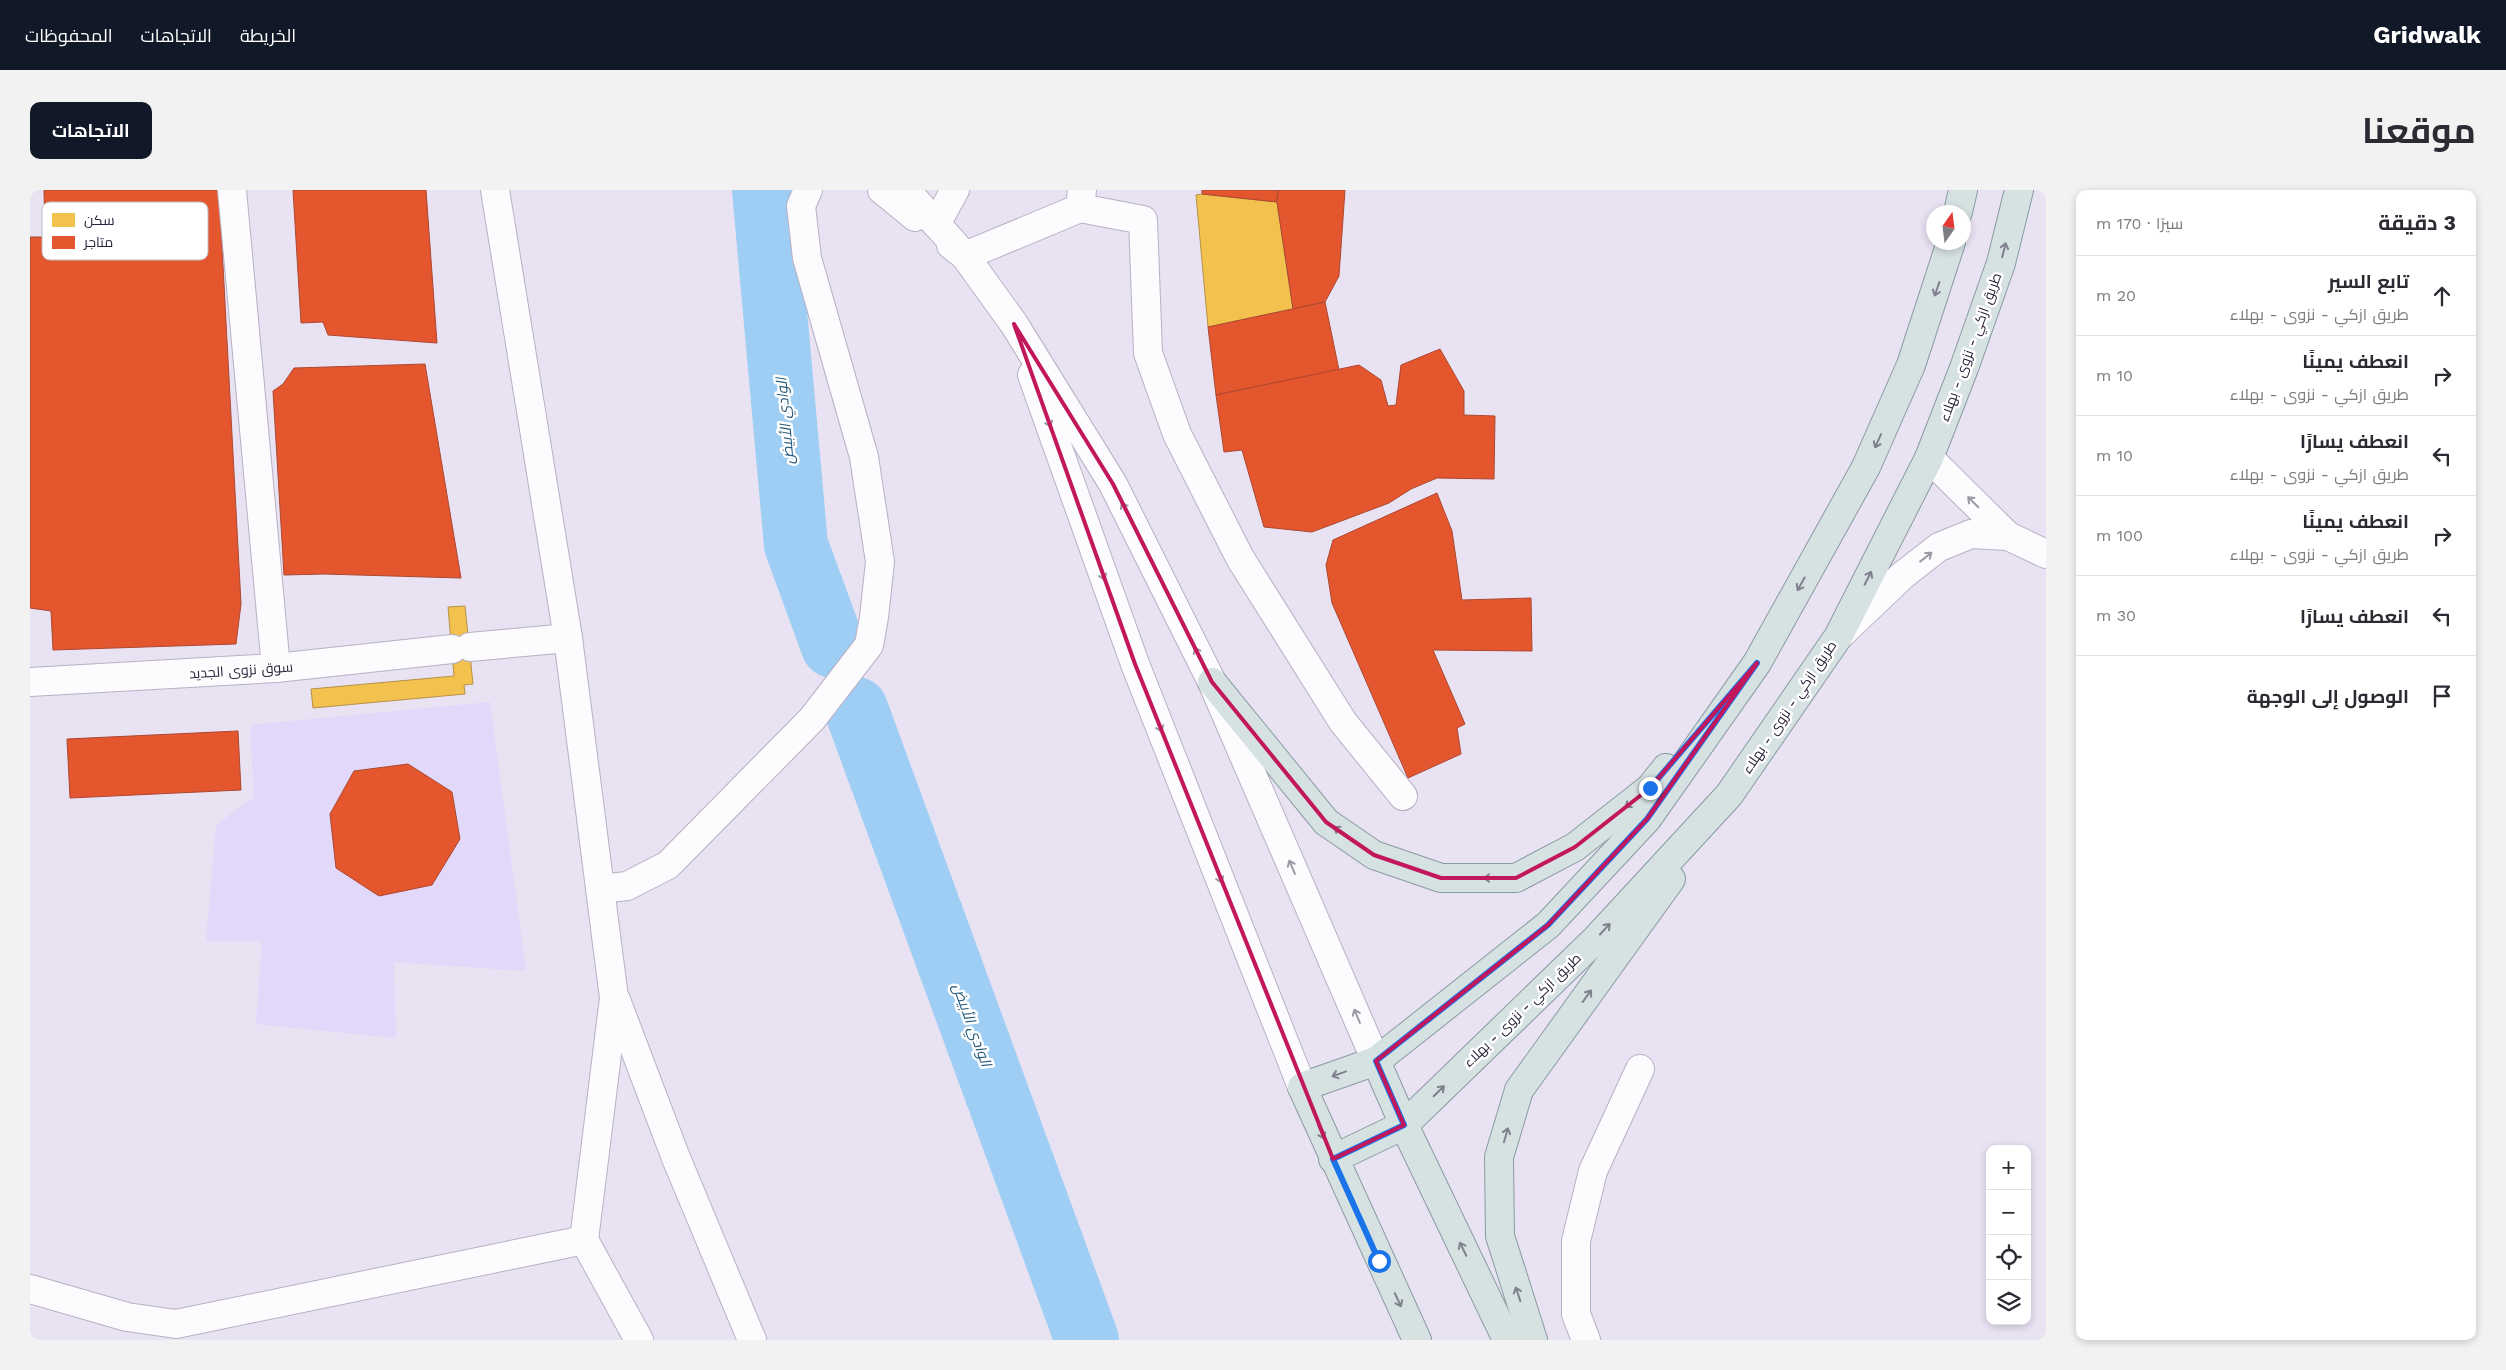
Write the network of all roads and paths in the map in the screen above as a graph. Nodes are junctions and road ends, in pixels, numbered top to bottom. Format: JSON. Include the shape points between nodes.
{"nodes":[{"id":1,"x":232,"y":190,"type":"edge"},
{"id":2,"x":495,"y":190,"type":"edge"},
{"id":3,"x":808,"y":190,"type":"edge"},
{"id":4,"x":882,"y":190,"type":"edge"},
{"id":5,"x":906,"y":190,"type":"edge"},
{"id":6,"x":955,"y":190,"type":"edge"},
{"id":7,"x":1963,"y":190,"type":"edge"},
{"id":8,"x":2019,"y":190,"type":"edge"},
{"id":9,"x":1081,"y":199,"type":"edge"},
{"id":10,"x":1960,"y":205,"type":"edge"},
{"id":11,"x":936,"y":224,"type":"junction"},
{"id":12,"x":1948,"y":250,"type":"edge"},
{"id":13,"x":965,"y":256,"type":"junction"},
{"id":14,"x":1014,"y":324,"type":"junction"},
{"id":15,"x":1929,"y":458,"type":"junction"},
{"id":16,"x":2008,"y":536,"type":"junction"},
{"id":17,"x":2046,"y":554,"type":"edge"},
{"id":18,"x":1838,"y":636,"type":"junction"},
{"id":19,"x":568,"y":638,"type":"junction"},
{"id":20,"x":1757,"y":663,"type":"junction"},
{"id":21,"x":276,"y":668,"type":"junction"},
{"id":22,"x":30,"y":682,"type":"edge"},
{"id":23,"x":1212,"y":682,"type":"junction"},
{"id":24,"x":1403,"y":796,"type":"dead end"},
{"id":25,"x":1729,"y":796,"type":"junction"},
{"id":26,"x":600,"y":889,"type":"junction"},
{"id":27,"x":614,"y":998,"type":"junction"},
{"id":28,"x":1376,"y":1061,"type":"junction"},
{"id":29,"x":1640,"y":1069,"type":"dead end"},
{"id":30,"x":1302,"y":1087,"type":"junction"},
{"id":31,"x":1404,"y":1125,"type":"junction"},
{"id":32,"x":1333,"y":1159,"type":"junction"},
{"id":33,"x":584,"y":1240,"type":"junction"},
{"id":34,"x":30,"y":1289,"type":"edge"},
{"id":35,"x":639,"y":1340,"type":"edge"},
{"id":36,"x":752,"y":1340,"type":"edge"},
{"id":37,"x":1417,"y":1340,"type":"edge"},
{"id":38,"x":1507,"y":1340,"type":"edge"},
{"id":39,"x":1532,"y":1340,"type":"edge"},
{"id":40,"x":1586,"y":1340,"type":"edge"}],
"edges":[{"from":1,"to":21,"type":"street"},
{"from":2,"to":19,"type":"street"},
{"from":3,"to":26,"type":"street","via":[[801,206],[807,258],[864,457],[880,562],[869,644],[812,720],[668,865],[627,886]]},
{"from":4,"to":13,"type":"street"},
{"from":5,"to":11,"type":"street"},
{"from":6,"to":11,"type":"street"},
{"from":7,"to":10,"type":"main road"},
{"from":15,"to":8,"type":"main road","name":"طريق ازكي - نزوى - بهلاء","one_way":true,"via":[[2001,263]]},
{"from":9,"to":13,"type":"street"},
{"from":9,"to":24,"type":"street","via":[[1143,220],[1148,353],[1177,434],[1245,566],[1343,722]]},
{"from":11,"to":13,"type":"street"},
{"from":12,"to":20,"type":"main road","one_way":true,"via":[[1911,365],[1866,467]]},
{"from":13,"to":14,"type":"street"},
{"from":23,"to":14,"type":"street","one_way":true,"via":[[1112,484]]},
{"from":14,"to":30,"type":"street","one_way":true,"via":[[1135,664]]},
{"from":16,"to":15,"type":"street","one_way":true},
{"from":18,"to":15,"type":"main road","name":"طريق ازكي - نزوى - بهلاء","one_way":true},
{"from":16,"to":17,"type":"street"},
{"from":18,"to":16,"type":"street","one_way":true,"via":[[1903,575],[1939,547],[1971,534]]},
{"from":18,"to":25,"type":"main road","name":"طريق ازكي - نزوى - بهلاء"},
{"from":19,"to":21,"type":"street","name":"سوق نزوى الجديد"},
{"from":19,"to":26,"type":"street"},
{"from":20,"to":23,"type":"main road","one_way":true,"via":[[1650,788],[1575,847],[1516,878],[1441,878],[1374,855],[1326,822]]},
{"from":20,"to":28,"type":"main road","via":[[1647,819],[1548,925]]},
{"from":21,"to":22,"type":"street","name":"سوق نزوى الجديد"},
{"from":28,"to":23,"type":"street","one_way":true},
{"from":31,"to":25,"type":"main road","name":"طريق ازكي - نزوى - بهلاء","one_way":true,"via":[[1596,939]]},
{"from":39,"to":25,"type":"main road","one_way":true,"via":[[1500,1236],[1499,1158],[1519,1090]]},
{"from":26,"to":27,"type":"street"},
{"from":27,"to":33,"type":"street"},
{"from":27,"to":36,"type":"street"},
{"from":28,"to":30,"type":"main road","one_way":true},
{"from":28,"to":31,"type":"main road"},
{"from":29,"to":40,"type":"street","via":[[1593,1171],[1576,1242],[1576,1314]]},
{"from":30,"to":32,"type":"main road","one_way":true},
{"from":31,"to":32,"type":"main road","name":"طريق ازكي - نزوى - بهلاء"},
{"from":38,"to":31,"type":"main road","one_way":true},
{"from":32,"to":37,"type":"main road","one_way":true},
{"from":33,"to":34,"type":"street","via":[[176,1324],[127,1317]]},
{"from":33,"to":35,"type":"street"}]}
